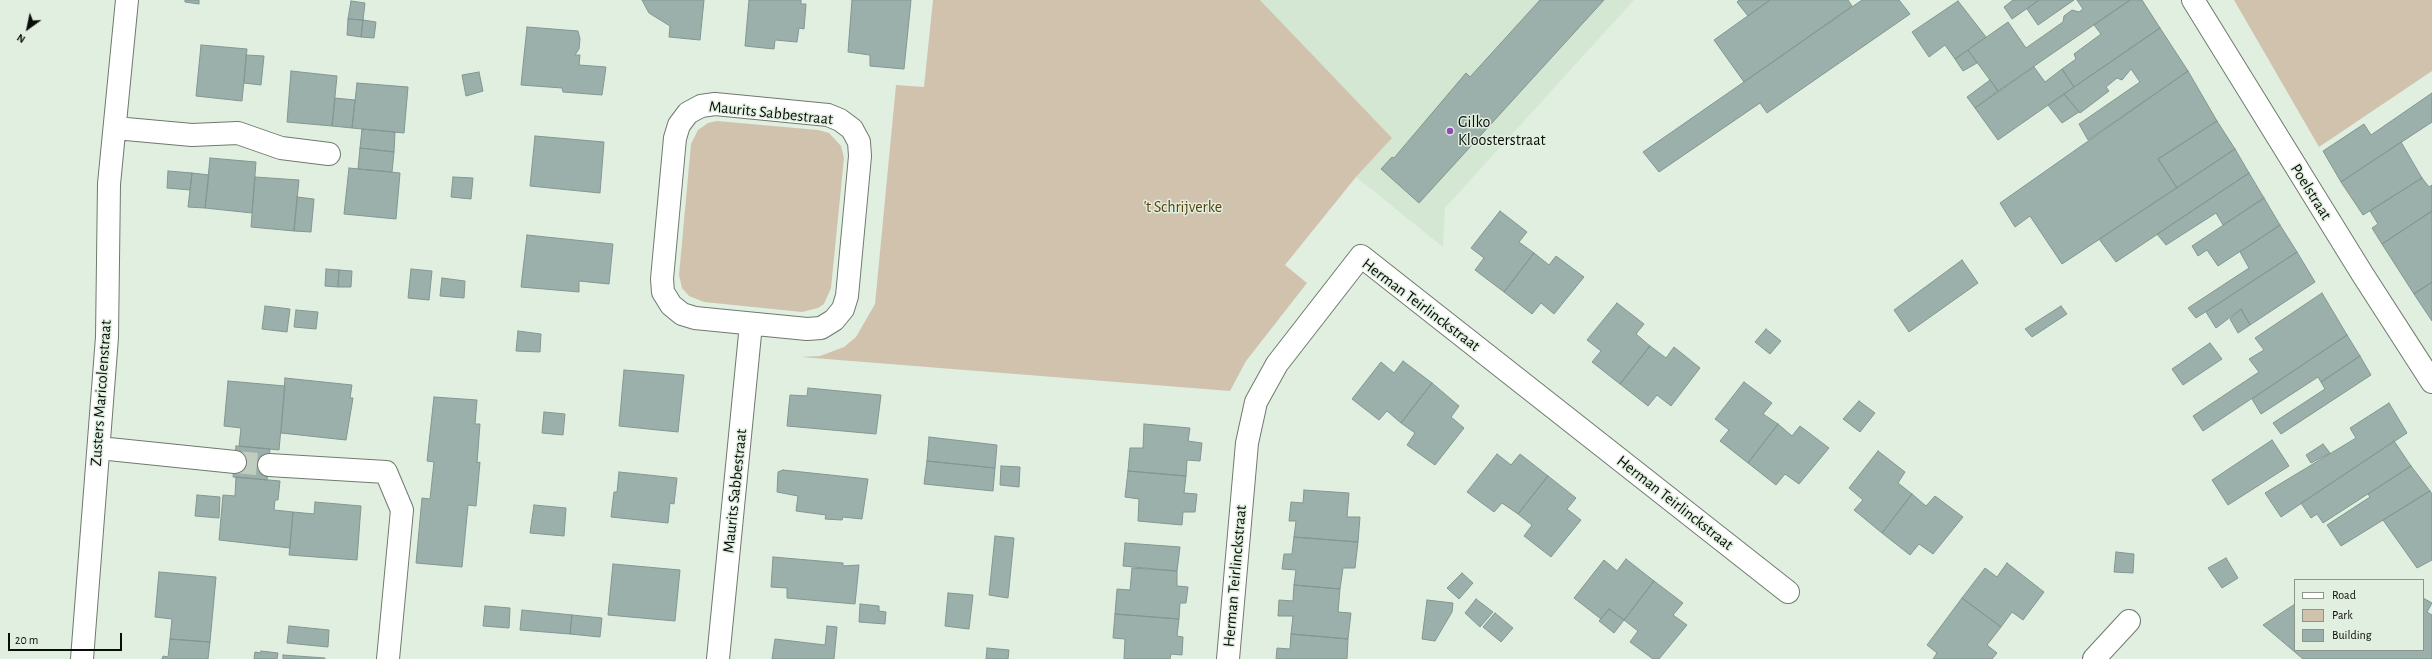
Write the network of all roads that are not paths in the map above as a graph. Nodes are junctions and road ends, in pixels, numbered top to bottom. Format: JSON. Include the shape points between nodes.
{"nodes":[{"id":1,"x":127,"y":0,"type":"edge"},
{"id":2,"x":2193,"y":0,"type":"edge"},
{"id":3,"x":115,"y":128,"type":"junction"},
{"id":4,"x":329,"y":154,"type":"dead end"},
{"id":5,"x":751,"y":324,"type":"junction"},
{"id":6,"x":2432,"y":382,"type":"edge"},
{"id":7,"x":99,"y":448,"type":"junction"},
{"id":8,"x":235,"y":462,"type":"tunnel mouth"},
{"id":9,"x":268,"y":465,"type":"tunnel mouth"},
{"id":10,"x":1788,"y":592,"type":"dead end"},
{"id":11,"x":2129,"y":621,"type":"dead end"},
{"id":12,"x":82,"y":659,"type":"edge"},
{"id":13,"x":388,"y":659,"type":"edge"},
{"id":14,"x":718,"y":659,"type":"edge"},
{"id":15,"x":1228,"y":659,"type":"edge"},
{"id":16,"x":2094,"y":659,"type":"edge"}],
"edges":[{"from":1,"to":3,"type":"street","name":"Zusters Maricolenstraat"},
{"from":2,"to":6,"type":"street","name":"Poelstraat"},
{"from":3,"to":4,"type":"street","via":[[192,135],[238,133],[282,148]]},
{"from":3,"to":7,"type":"street","name":"Zusters Maricolenstraat","via":[[108,184],[106,337]]},
{"from":5,"to":5,"type":"street","name":"Maurits Sabbestraat","via":[[695,318],[682,314],[671,305],[663,292],[662,278],[675,138],[679,125],[688,113],[701,106],[715,104],[828,115],[852,129],[859,142],[860,156],[848,289],[843,309],[834,320],[821,328]]},
{"from":5,"to":14,"type":"street","name":"Maurits Sabbestraat"},
{"from":7,"to":8,"type":"street"},
{"from":7,"to":12,"type":"street","name":"Zusters Maricolenstraat"},
{"from":9,"to":13,"type":"street","via":[[386,472],[402,510]]},
{"from":10,"to":15,"type":"street","name":"Herman Teirlinckstraat","via":[[1361,256],[1277,364],[1256,402],[1247,443]]},
{"from":11,"to":16,"type":"street"}]}
